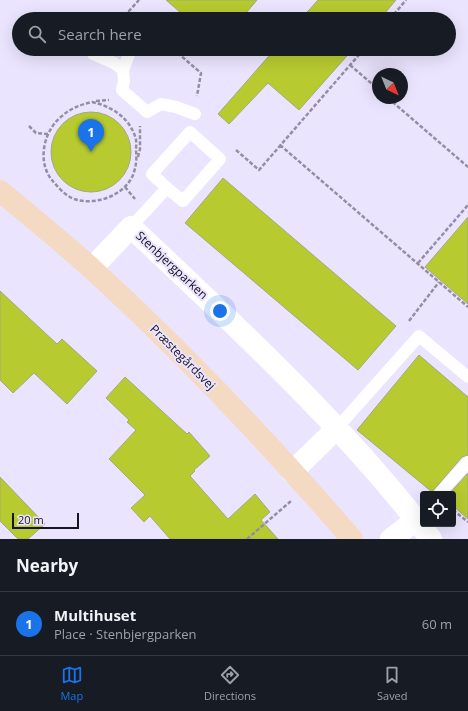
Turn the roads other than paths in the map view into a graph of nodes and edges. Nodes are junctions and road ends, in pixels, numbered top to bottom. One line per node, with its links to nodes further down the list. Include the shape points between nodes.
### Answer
1 (98, 56): 3 (lane)
2 (128, 56): 3 (lane)
3 (123, 70): 4 (lane, via 122,90 147,112 161,104 176,106)
4 (195, 114)
5 (167, 188): 5 (lane, via 152,174 190,132 220,159 182,201); 7 (lane)
6 (0, 191): 8 (street, Præstegårdsvej)
7 (131, 228): 8 (street, Stenbjergparken); 10 (street, Stenbjergparken, via 256,344)
8 (92, 268): 12 (street, Præstegårdsvej, via 202,374)
9 (468, 377): 10 (lane, via 418,336)
10 (337, 428): 12 (street); 14 (street, Stenbjergparken)
11 (468, 462): 13 (lane)
12 (292, 472): 16 (street, Præstegårdsvej)
13 (442, 491)
14 (420, 516): 17 (street)
15 (425, 527): 18 (street, Stenbjergparken)
16 (352, 539)
17 (391, 539)
18 (431, 539)

